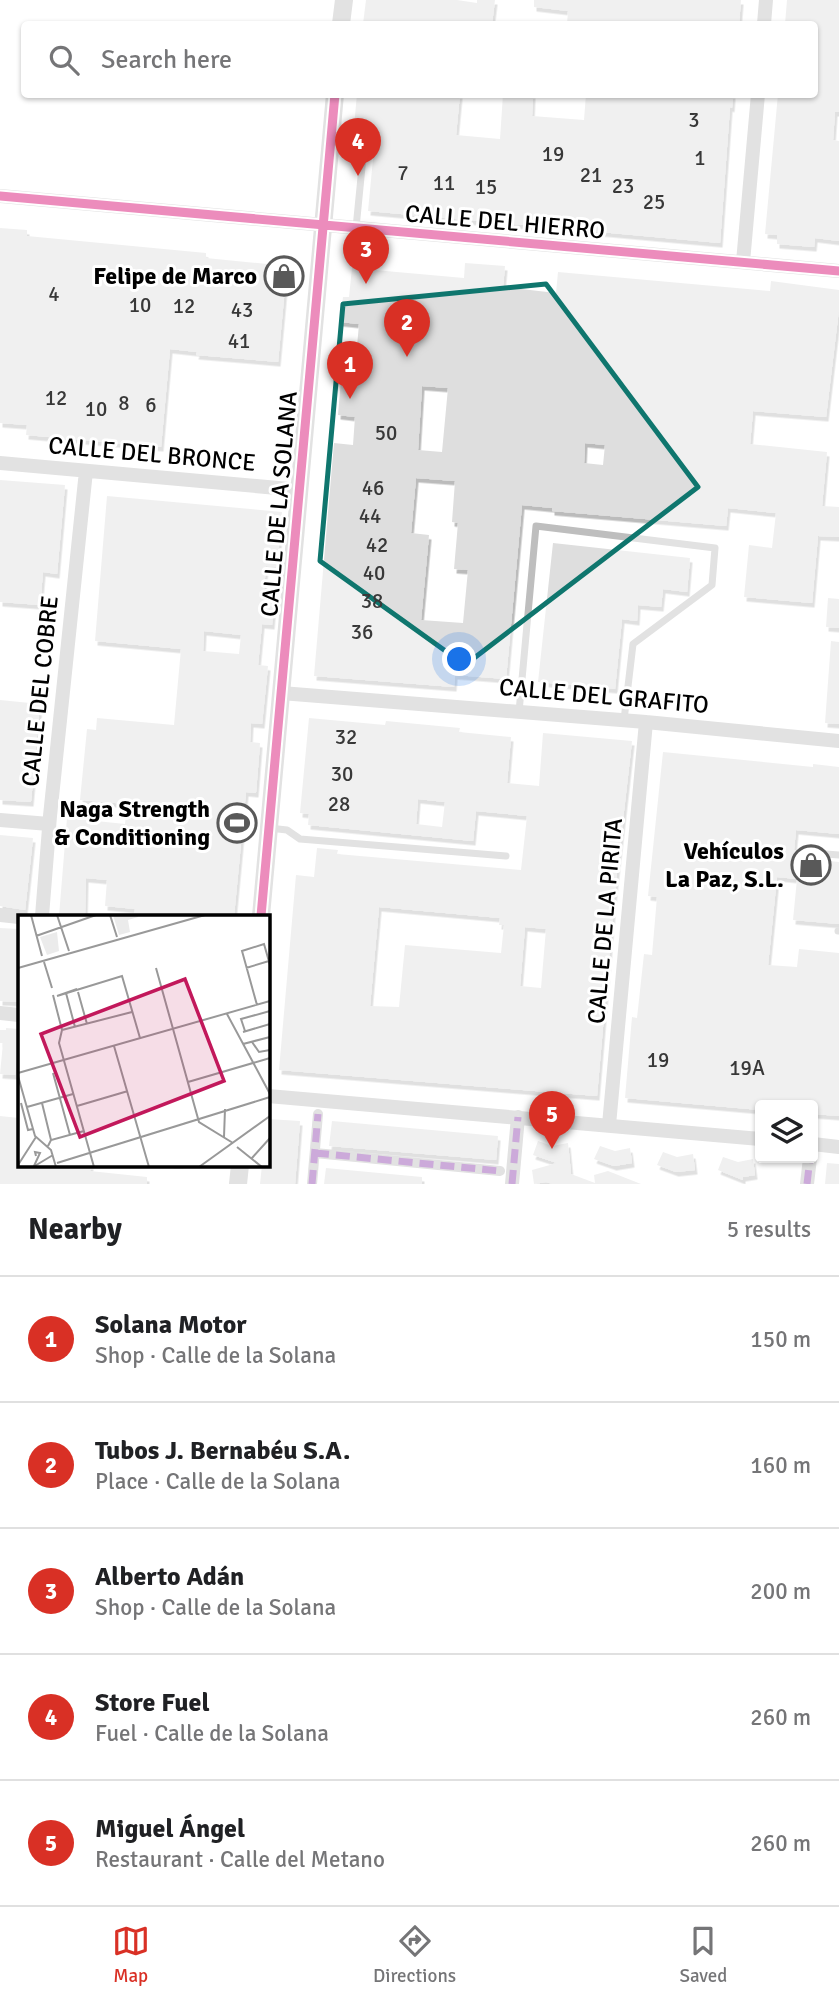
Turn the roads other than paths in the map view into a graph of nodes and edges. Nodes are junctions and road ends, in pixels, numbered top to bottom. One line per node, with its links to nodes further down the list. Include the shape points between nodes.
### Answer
1 (344, 0): 3 (street)
2 (766, 0): 4 (street)
3 (341, 21)
4 (764, 21)
5 (335, 98): 7 (street, CALLE DE LA SOLANA)
6 (758, 98): 11 (street)
7 (331, 141): 9 (street, CALLE DE LA SOLANA); 10 (lane, via 359,148 363,158)
8 (0, 197): 9 (street, CALLE DEL HIERRO)
9 (323, 225): 10 (street, CALLE DEL HIERRO); 15 (street, CALLE DE LA SOLANA)
10 (356, 228): 11 (street, CALLE DEL HIERRO)
11 (743, 262): 12 (street, CALLE DEL HIERRO)
12 (839, 271)
13 (0, 463): 14 (street, CALLE DEL BRONCE)
14 (86, 471): 15 (street, CALLE DEL BRONCE); 22 (street, CALLE DEL COBRE)
15 (300, 490): 16 (street, CALLE DE LA SOLANA)
16 (281, 693): 17 (street, CALLE DEL GRAFITO); 23 (street, CALLE DE LA SOLANA)
17 (519, 712): 18 (street, CALLE DEL GRAFITO); 18 (lane, via 536,526 715,548 712,585 633,644)
18 (624, 720): 19 (street, CALLE DEL GRAFITO)
19 (646, 722): 20 (street, CALLE DEL GRAFITO); 36 (street, CALLE DE LA PIRITA)
20 (839, 741)
21 (0, 820): 22 (street)
22 (49, 824): 28 (street, CALLE DEL COBRE)
23 (269, 828): 26 (lane, via 287,830 300,839); 29 (street, CALLE DE LA SOLANA)
24 (814, 853): 25 (lane)
25 (839, 855)
26 (506, 856)
27 (0, 915): 30 (street)
28 (41, 915)
29 (261, 915)
30 (18, 916)
31 (0, 1013): 32 (street)
32 (18, 1015)
33 (270, 1096): 35 (street)
34 (318, 1115): 40 (street)
35 (519, 1117): 36 (street); 44 (street)
36 (609, 1125): 37 (street)
37 (755, 1139)
38 (818, 1145): 39 (street)
39 (839, 1147)
40 (315, 1153): 42 (street); 43 (street)
41 (809, 1163): 45 (street)
42 (500, 1171)
43 (312, 1184)
44 (512, 1184)
45 (807, 1184)

